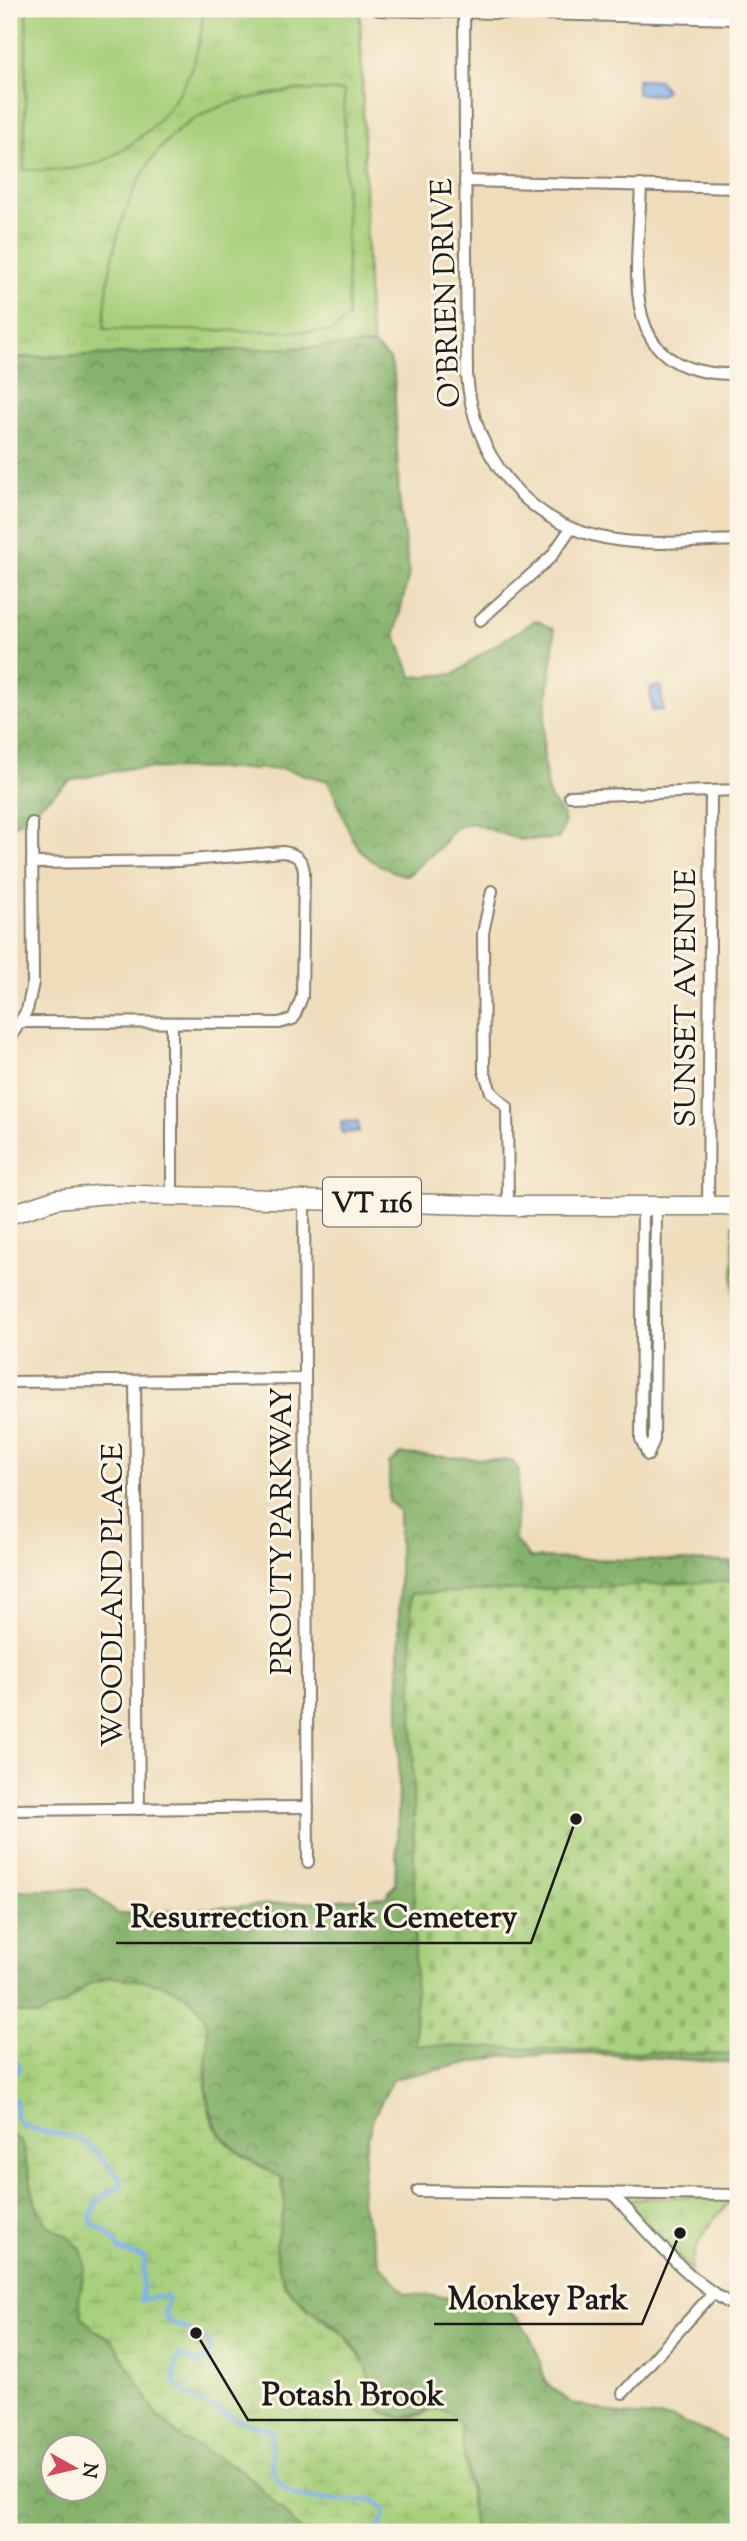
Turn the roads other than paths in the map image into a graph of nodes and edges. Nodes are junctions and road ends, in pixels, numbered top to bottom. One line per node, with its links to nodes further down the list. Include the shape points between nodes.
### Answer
1 (377, 10): 2 (street)
2 (464, 13): 3 (street); 4 (street, O'BRIEN DRIVE)
3 (738, 19)
4 (465, 181): 5 (street); 8 (street, O'BRIEN DRIVE, via 467,375 474,421 508,482 533,506)
5 (641, 185): 6 (street); 7 (street, via 638,279 647,332 654,346 675,365 702,374)
6 (738, 188)
7 (738, 374)
8 (571, 528): 9 (street, O'BRIEN DRIVE, via 625,541); 10 (street, via 551,558)
9 (738, 540)
10 (480, 620)
11 (738, 790): 12 (street)
12 (710, 792): 13 (street); 24 (street, SUNSET AVENUE)
13 (570, 796)
14 (32, 823): 15 (street)
15 (32, 863): 17 (street, via 33,983); 18 (street, via 179,861 283,852 302,860 302,997 298,1013 279,1023)
16 (492, 891): 22 (street, via 484,933 484,1071 491,1092 507,1108)
17 (21, 1022): 18 (street); 19 (street)
18 (172, 1023): 20 (street)
19 (9, 1040)
20 (172, 1194): 21 (main road, VT 116); 26 (main road, VT 116, via 81,1196)
21 (304, 1200): 22 (main road, VT 116); 27 (street, PROUTY PARKWAY)
22 (508, 1206): 23 (main road, VT 116)
23 (649, 1206): 23 (street, via 641,1439 648,1455 654,1440); 24 (main road, VT 116)
24 (708, 1206): 25 (main road, VT 116)
25 (738, 1206)
26 (9, 1213)
27 (305, 1379): 28 (street); 30 (street, PROUTY PARKWAY)
28 (135, 1381): 29 (street); 31 (street, WOODLAND PLACE)
29 (9, 1382)
30 (308, 1807): 31 (street); 33 (street, PROUTY PARKWAY)
31 (139, 1809): 32 (street)
32 (9, 1810)
33 (308, 1861)
34 (418, 2191): 35 (street)
35 (612, 2193): 36 (street); 37 (street, via 665,2251)
36 (738, 2195)
37 (713, 2293): 38 (street); 39 (street)
38 (738, 2308)
39 (623, 2393)

